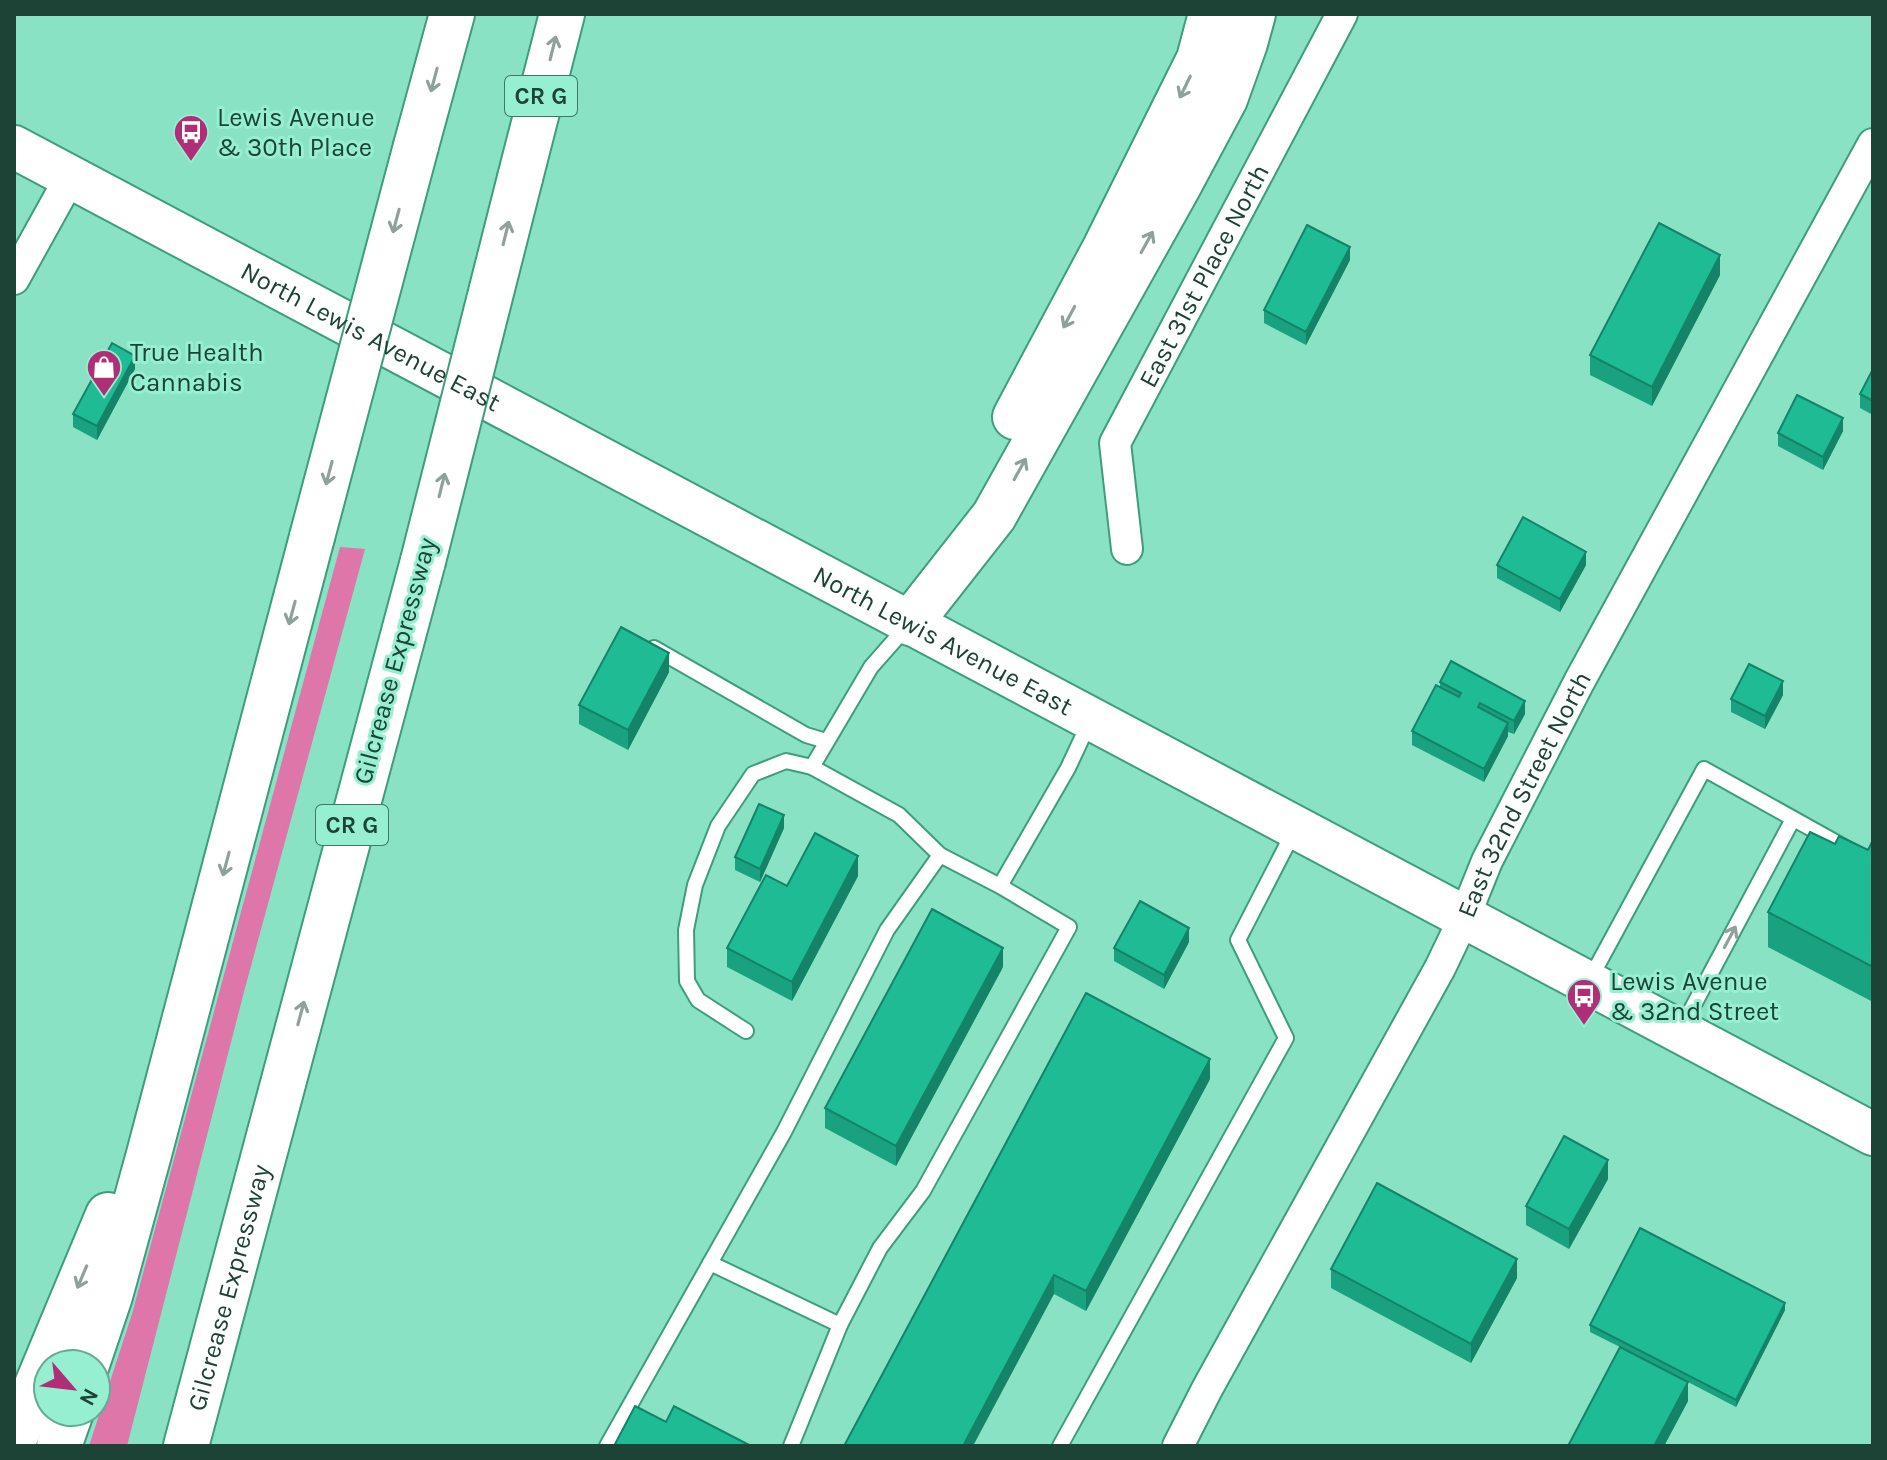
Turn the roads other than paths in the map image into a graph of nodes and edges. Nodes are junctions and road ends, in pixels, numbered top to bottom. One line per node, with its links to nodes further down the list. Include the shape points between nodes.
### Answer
1 (452, 14): 25 (highway, one-way to 25, bridge)
2 (562, 14): 31 (highway, Gilcrease Expressway / CR G, one-way to 2, bridge, via 423,561)
3 (1211, 14): 11 (highway, one-way to 11, via 1193,73)
4 (1253, 14): 11 (highway, one-way to 4, via 994,516 1225,99)
5 (1342, 14): 10 (street, East 31st Place North, via 1115,443)
6 (1873, 144): 21 (street, East 32nd Street North, via 1579,682 1487,861)
7 (14, 147): 8 (main road, North Lewis Avenue East)
8 (71, 176): 9 (street); 11 (main road, North Lewis Avenue East)
9 (14, 279)
10 (1127, 549)
11 (910, 623): 13 (main road, North Lewis Avenue East); 14 (lane, via 871,667)
12 (643, 641): 14 (lane, via 806,735)
13 (1091, 720): 17 (main road, North Lewis Avenue East); 20 (lane)
14 (826, 741): 15 (lane)
15 (812, 767): 18 (lane, via 899,815); 23 (lane, via 786,761 753,774 718,826 695,885 686,930 687,981 698,1000)
16 (1793, 819): 19 (lane); 22 (lane, via 1704,769); 24 (lane, one-way to 16)
17 (1296, 827): 21 (main road, North Lewis Avenue East); 34 (lane, via 1238,940 1286,1038)
18 (940, 855): 20 (lane); 27 (lane, via 887,930)
19 (1873, 863)
20 (1000, 886): 28 (lane, via 1069,927 923,1191 880,1248)
21 (1464, 918): 22 (main road, North Lewis Avenue East); 35 (street, East 32nd Street North)
22 (1588, 982): 24 (main road, North Lewis Avenue East)
23 (746, 1031)
24 (1680, 1031): 26 (main road, North Lewis Avenue East)
25 (177, 1050): 29 (highway); 30 (highway, one-way to 30)
26 (1873, 1134)
27 (710, 1263): 28 (lane); 32 (lane)
28 (840, 1325): 33 (lane)
29 (92, 1348)
30 (14, 1440)
31 (186, 1446)
32 (607, 1446)
33 (791, 1446)
34 (1060, 1446)
35 (1178, 1446)

